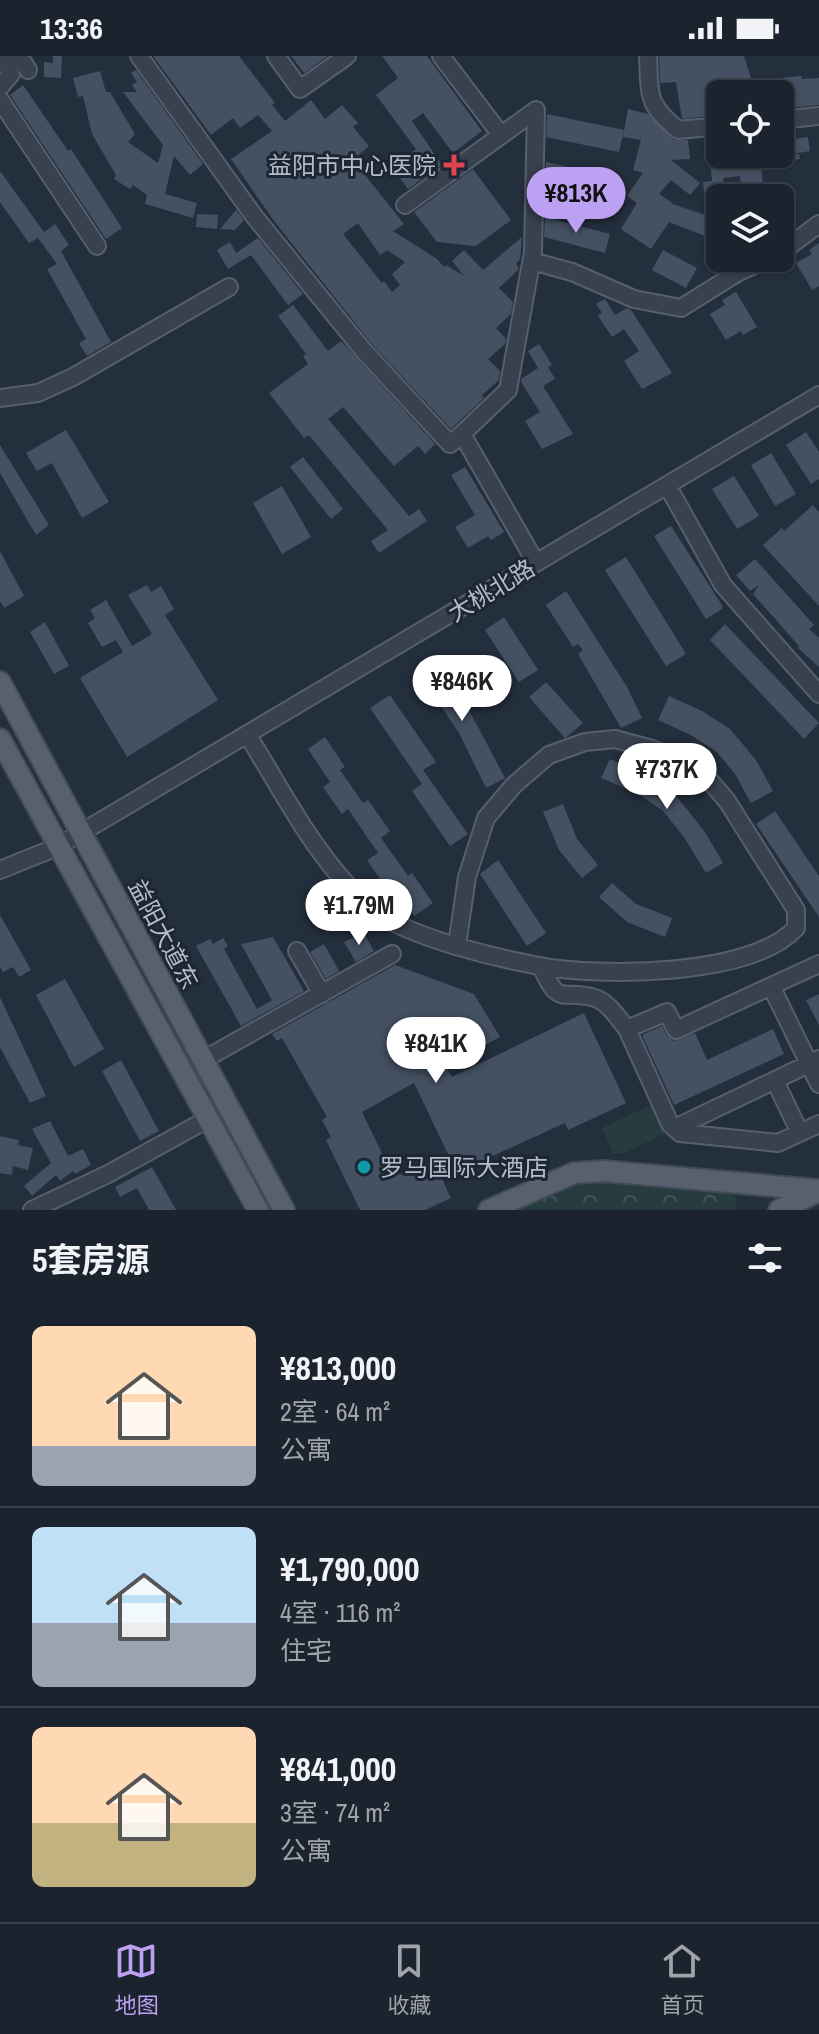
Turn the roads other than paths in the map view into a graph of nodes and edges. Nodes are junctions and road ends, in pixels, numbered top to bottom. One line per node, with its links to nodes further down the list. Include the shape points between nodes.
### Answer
1 (2, 56): 7 (street, via 11,74)
2 (139, 56): 22 (street, via 254,216 363,350 450,444)
3 (276, 56): 4 (street, via 300,89)
4 (347, 56)
5 (441, 56): 12 (street)
6 (648, 56): 11 (street, via 650,97 657,112 678,130)
7 (0, 87)
8 (0, 100): 16 (street)
9 (819, 116): 10 (street)
10 (794, 119)
11 (706, 127)
12 (501, 135): 13 (street); 17 (street, via 536,110)
13 (405, 205)
14 (819, 224): 15 (street)
15 (794, 243)
16 (97, 246)
17 (532, 261): 18 (street, via 634,299 681,308); 22 (street, via 508,390)
18 (739, 272)
19 (229, 287): 21 (street, via 73,377 38,393)
20 (819, 395): 23 (street, 大桃北路)
21 (0, 398)
22 (462, 434): 24 (street)
23 (667, 485): 24 (street, 大桃北路); 26 (street, via 723,585)
24 (536, 563): 27 (street, 大桃北路)
25 (0, 682): 29 (main road, 益阳大道东)
26 (819, 694)
27 (247, 734): 29 (street, 大桃北路); 32 (street, via 327,864 371,910 421,936)
28 (0, 739): 30 (main road)
29 (81, 833): 30 (street, 大桃北路); 40 (main road, 益阳大道东)
30 (57, 847): 31 (street, 大桃北路); 44 (main road)
31 (0, 870)
32 (457, 945): 36 (street); 36 (street, via 467,877 486,818 549,755 585,742 615,739 688,763 727,801 796,910 796,928 785,939 713,964 642,972)
33 (297, 951): 38 (street)
34 (392, 954): 38 (street)
35 (819, 964): 37 (street)
36 (541, 966): 39 (street, via 551,989 596,998)
37 (771, 986): 39 (street, via 676,1030 667,1012); 41 (street)
38 (322, 994): 40 (street)
39 (627, 1029): 46 (street)
40 (203, 1060): 51 (main road, 益阳大道东)
41 (814, 1062): 42 (street); 43 (street)
42 (775, 1081): 46 (street); 47 (street)
43 (819, 1084)
44 (208, 1119): 49 (street); 50 (main road)
45 (819, 1124): 47 (street)
46 (675, 1128): 47 (street, via 693,1136 778,1143)
47 (800, 1133)
48 (819, 1191): 52 (main road, via 603,1171 574,1173); 53 (main road)
49 (32, 1210)
50 (258, 1210)
51 (284, 1210)
52 (489, 1210)
53 (779, 1210)

